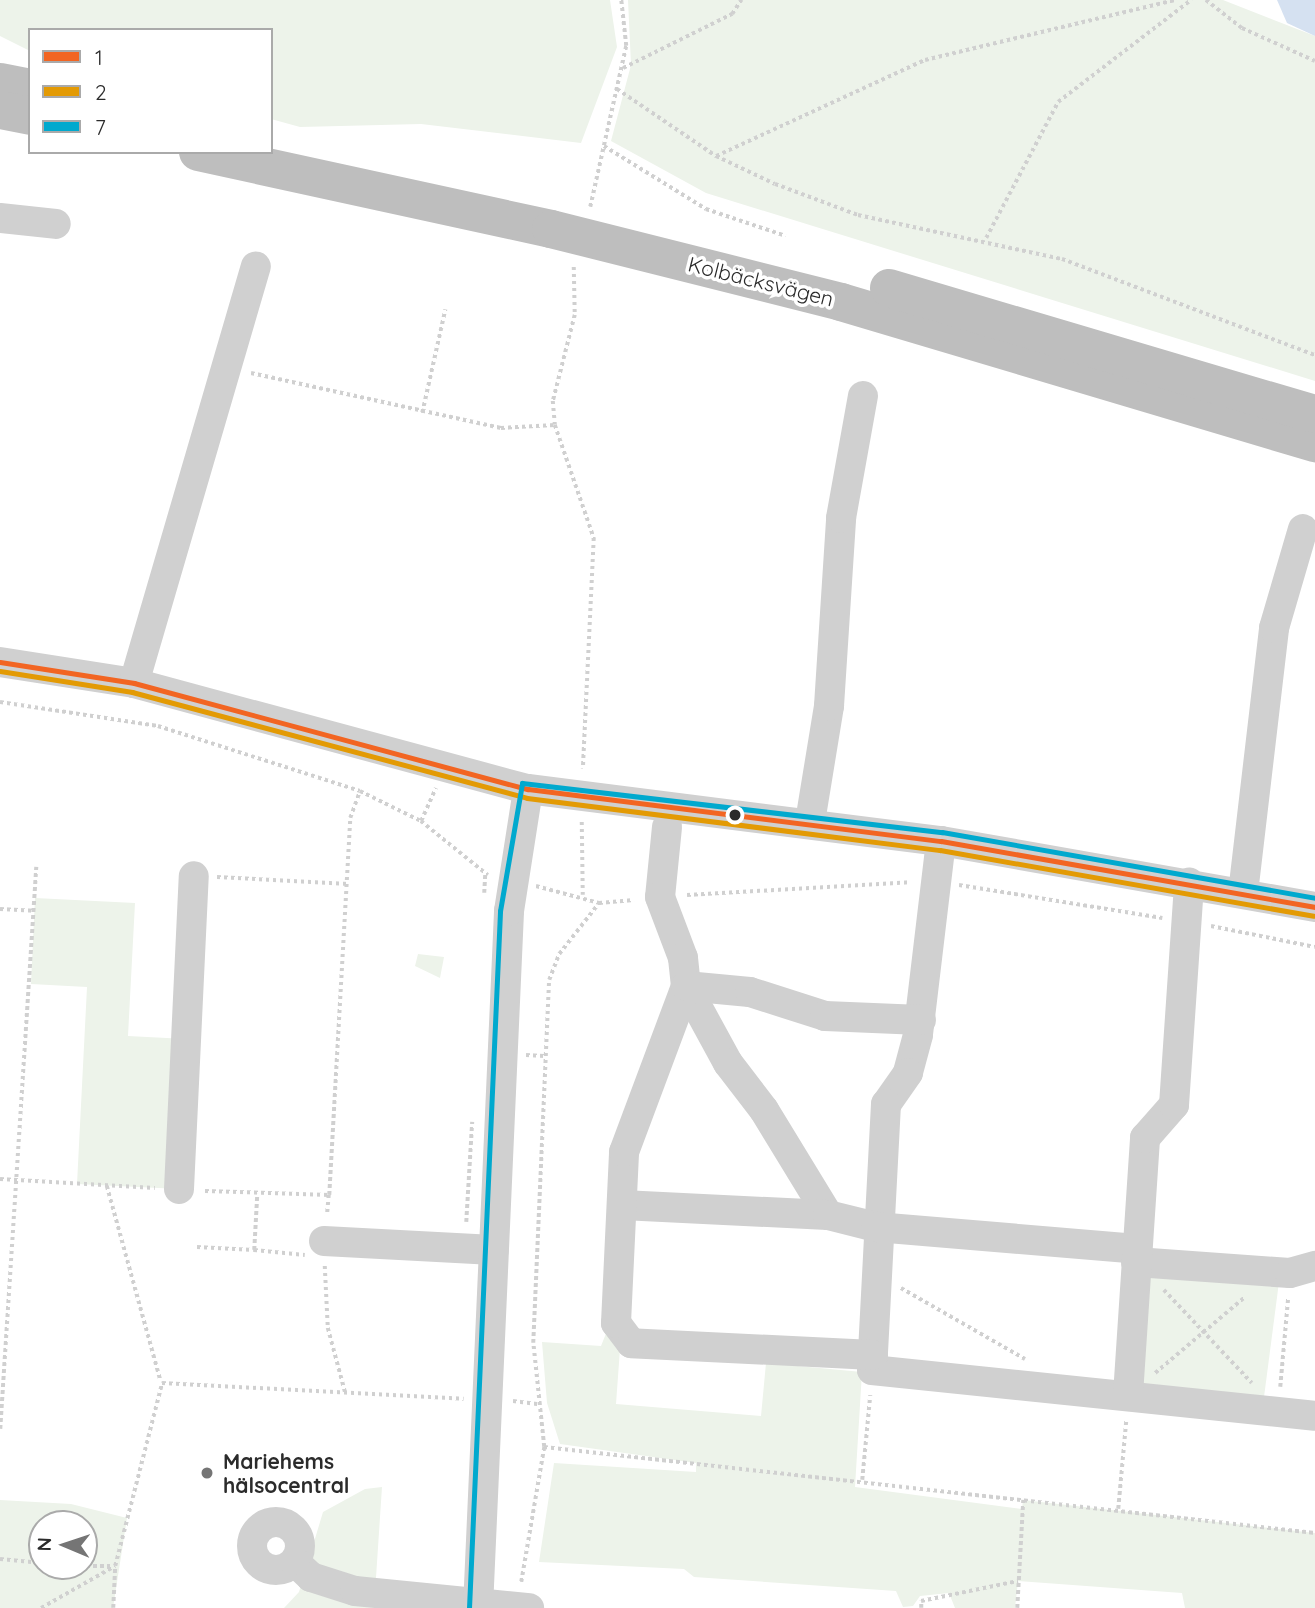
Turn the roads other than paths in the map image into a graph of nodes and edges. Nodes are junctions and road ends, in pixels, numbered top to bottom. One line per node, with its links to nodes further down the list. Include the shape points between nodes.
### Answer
1 (0, 82): 2 (highway)
2 (28, 88)
3 (0, 110): 4 (highway)
4 (28, 116)
5 (273, 141): 11 (highway, Kolbäcksvägen, via 845,276)
6 (207, 154): 12 (highway, Kolbäcksvägen, via 551,229 841,302)
7 (0, 218): 8 (street)
8 (56, 224)
9 (256, 265): 15 (street)
10 (863, 397): 17 (street, via 841,518 829,706)
11 (1315, 414)
12 (1315, 443)
13 (1303, 529): 22 (street, via 1274,628)
14 (0, 662): 15 (street)
15 (134, 682): 16 (street)
16 (528, 789): 17 (street); 31 (street, via 512,881)
17 (810, 822): 19 (street)
18 (667, 827): 24 (street, via 660,897 683,958)
19 (941, 841): 21 (street); 25 (street)
20 (194, 876): 26 (street)
21 (1189, 883): 22 (street); 32 (street, via 1174,1105 1145,1138)
22 (1243, 893): 23 (street)
23 (1315, 907)
24 (686, 986): 25 (street, via 750,992 825,1016); 27 (street, via 624,1152); 28 (street, via 727,1063 764,1110)
25 (921, 1020): 29 (street, via 908,1073 886,1104)
26 (179, 1189)
27 (622, 1205): 28 (street); 34 (street, via 616,1323 631,1343)
28 (828, 1215): 29 (street)
29 (876, 1227): 32 (street); 34 (street)
30 (324, 1249): 31 (street)
31 (494, 1250): 38 (street)
32 (1137, 1255): 33 (street); 35 (street)
33 (1293, 1271)
34 (872, 1362): 35 (street)
35 (1128, 1395): 36 (street)
36 (1315, 1416)
37 (295, 1562): 38 (street, via 311,1577 355,1591)
38 (479, 1605): 39 (street)
39 (523, 1607)

